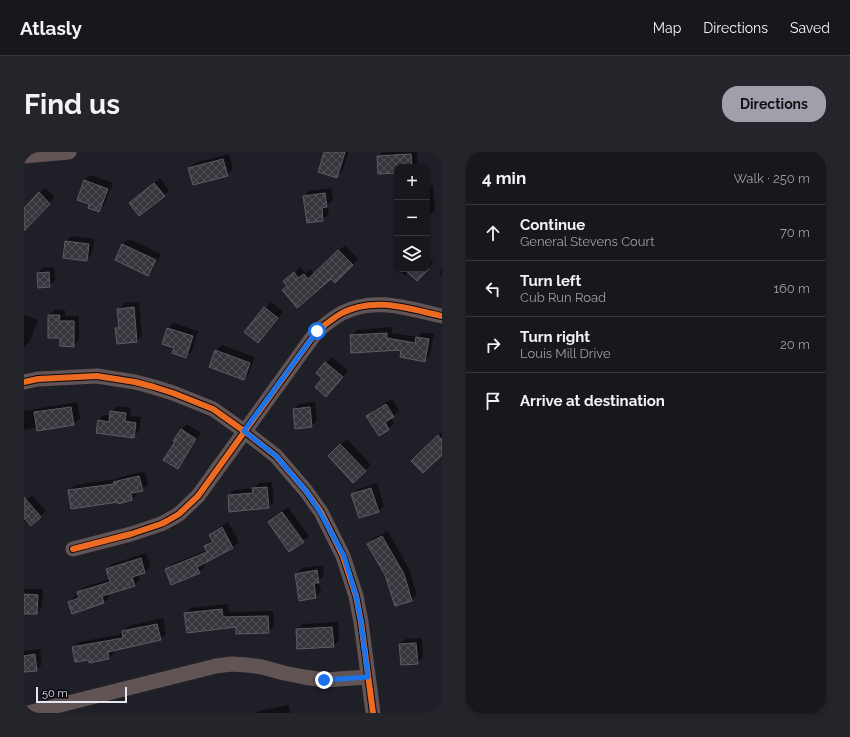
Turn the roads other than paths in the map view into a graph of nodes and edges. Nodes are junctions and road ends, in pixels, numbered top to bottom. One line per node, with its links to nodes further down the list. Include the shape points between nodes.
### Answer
1 (69, 152): 2 (street)
2 (24, 156)
3 (442, 316): 5 (street, via 391,305 370,304 330,320 317,331)
4 (24, 382): 5 (street, via 97,376 134,382 173,393 213,409)
5 (244, 431): 6 (street, via 198,496 179,514 161,524 131,534); 7 (street, via 276,456 306,491 344,556 356,596)
6 (73, 549)
7 (368, 677): 8 (street, via 324,680 262,666 231,664); 9 (street)
8 (28, 713)
9 (373, 713)

